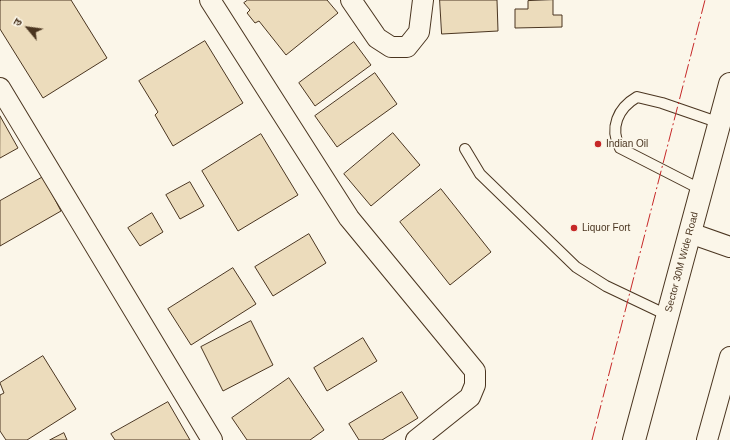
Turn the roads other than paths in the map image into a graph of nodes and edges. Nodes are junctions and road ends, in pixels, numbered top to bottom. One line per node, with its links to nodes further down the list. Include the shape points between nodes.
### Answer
1 (210, 0): 14 (street, via 349,218 475,371 475,385 470,397)
2 (351, 0): 3 (street, via 377,38 391,47 407,47 419,32)
3 (423, 0)
4 (730, 84): 6 (main road, Sector 30M Wide Road)
5 (0, 88): 13 (street)
6 (720, 123): 8 (main road, Sector 30M Wide Road); 8 (lane, via 637,97 630,101 620,114 615,126 615,138 620,148)
7 (465, 149): 11 (lane, via 480,174 576,267 606,286)
8 (702, 190): 9 (main road, Sector 30M Wide Road)
9 (690, 233): 10 (street); 11 (main road, Sector 30M Wide Road)
10 (730, 247)
11 (668, 315): 15 (main road, Sector 30M Wide Road)
12 (730, 357): 16 (street)
13 (212, 440)
14 (416, 440)
15 (634, 440)
16 (707, 440)

